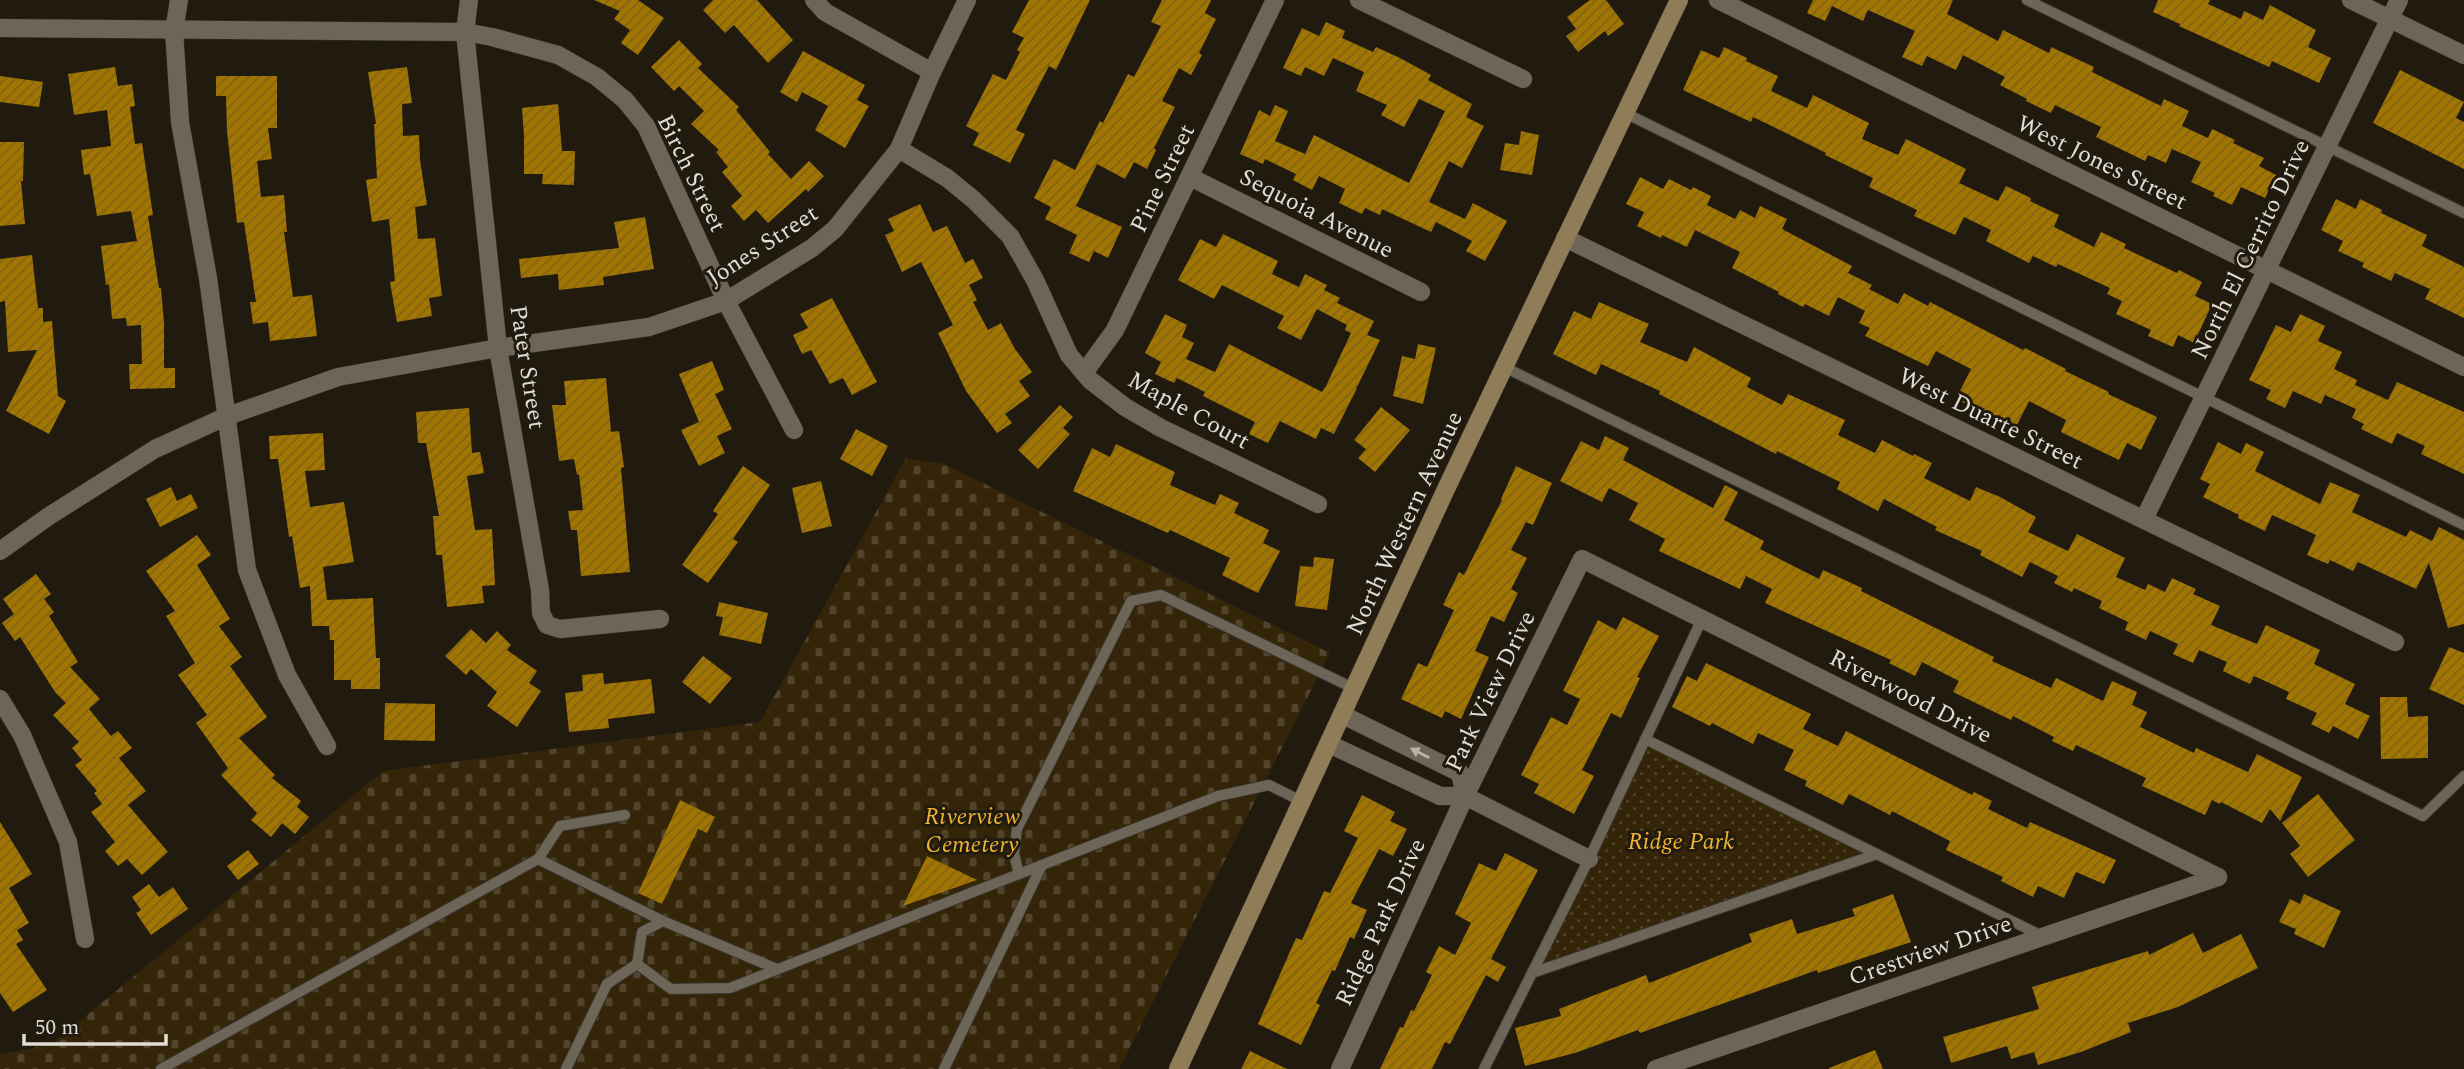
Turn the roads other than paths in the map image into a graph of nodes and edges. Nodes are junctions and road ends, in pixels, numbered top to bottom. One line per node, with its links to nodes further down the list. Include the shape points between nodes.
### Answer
1 (179, 0): 14 (street)
2 (469, 0): 15 (street, Pater Street)
3 (814, 0): 17 (street, via 825,12)
4 (967, 0): 17 (street, Jones Street)
5 (1275, 0): 22 (street, Pine Street)
6 (1359, 0): 18 (street)
7 (1679, 0): 19 (main road, North Western Avenue)
8 (1718, 0): 25 (street, West Jones Street)
9 (2027, 0): 20 (lane)
10 (2351, 0): 12 (street)
11 (2399, 0): 12 (street, North El Cerrito Drive)
12 (2389, 19): 16 (street); 20 (street, North El Cerrito Drive)
13 (0, 27): 14 (street, Birch Street)
14 (174, 31): 15 (street, Birch Street); 33 (street, via 180,122 208,278)
15 (465, 32): 27 (street, Birch Street, via 558,55 625,100 646,126); 28 (street, Pater Street)
16 (2464, 55)
17 (932, 72): 21 (street, Jones Street)
18 (1522, 79)
19 (1625, 113): 24 (main road, North Western Avenue); 32 (lane)
20 (2327, 146): 23 (lane); 25 (street, North El Cerrito Drive)
21 (899, 149): 27 (street, Jones Street, via 835,229); 31 (street, Maple Court, via 947,178 1010,236 1069,355)
22 (1190, 177): 26 (street, Sequoia Avenue); 31 (street, Pine Street, via 1115,330)
23 (2464, 213)
24 (1565, 238): 29 (main road, North Western Avenue); 36 (street, West Duarte Street)
25 (2267, 270): 30 (street, West Jones Street); 32 (street, North El Cerrito Drive)
26 (1421, 292)
27 (726, 301): 28 (street, Jones Street, via 649,327); 34 (street, Birch Street)
28 (498, 348): 33 (street, Jones Street, via 338,377); 40 (street, Pater Street, via 541,614 547,625 560,629)
29 (1504, 367): 43 (main road, North Western Avenue); 49 (lane, via 2423,816)
30 (2464, 368)
31 (1084, 373): 35 (street, Maple Court, via 1125,407 1161,428)
32 (2205, 396): 36 (street, North El Cerrito Drive); 37 (lane)
33 (225, 417): 38 (street, Jones Street, via 155,449); 48 (street, via 247,570 287,675)
34 (794, 430)
35 (1318, 504)
36 (2144, 519): 42 (street, West Duarte Street)
37 (2464, 525)
38 (0, 551)
39 (1582, 559): 41 (street, Riverwood Drive); 50 (street, Park View Drive)
40 (660, 619)
41 (1702, 619): 46 (lane); 58 (street, Riverwood Drive)
42 (2395, 642)
43 (1355, 689): 45 (main road, North Western Avenue); 57 (lane, via 1161,594 1131,601 1017,829 1014,854)
44 (0, 699): 61 (street, via 22,735 68,842)
45 (1343, 715): 47 (main road, North Western Avenue); 50 (street, one-way to 45, via 1460,773)
46 (1645, 739): 53 (lane); 55 (lane)
47 (1329, 744): 50 (street, via 1440,796); 51 (main road, North Western Avenue)
48 (327, 746)
49 (2464, 776)
50 (1465, 796): 55 (street, Park View Drive); 69 (street, Ridge Park Drive)
51 (1303, 802): 56 (lane, via 1269,785 1218,796); 68 (main road, North Western Avenue)
52 (625, 815): 54 (lane, via 561,826)
53 (1877, 854): 60 (lane); 64 (lane)
54 (538, 859): 59 (lane); 65 (lane)
55 (1589, 859): 64 (lane)
56 (1042, 865): 57 (lane); 67 (lane)
57 (1019, 874): 63 (lane)
58 (2218, 877): 60 (street, Crestview Drive)
59 (663, 921): 62 (lane, via 642,933); 63 (lane)
60 (2044, 937): 71 (street, Crestview Drive)
61 (85, 939)
62 (637, 964): 63 (lane, via 671,989 730,988); 66 (lane, via 607,984)
63 (777, 969)
64 (1532, 973): 70 (lane)
65 (162, 1069)
66 (566, 1069)
67 (944, 1069)
68 (1178, 1069)
69 (1339, 1069)
70 (1483, 1069)
71 (1656, 1069)

